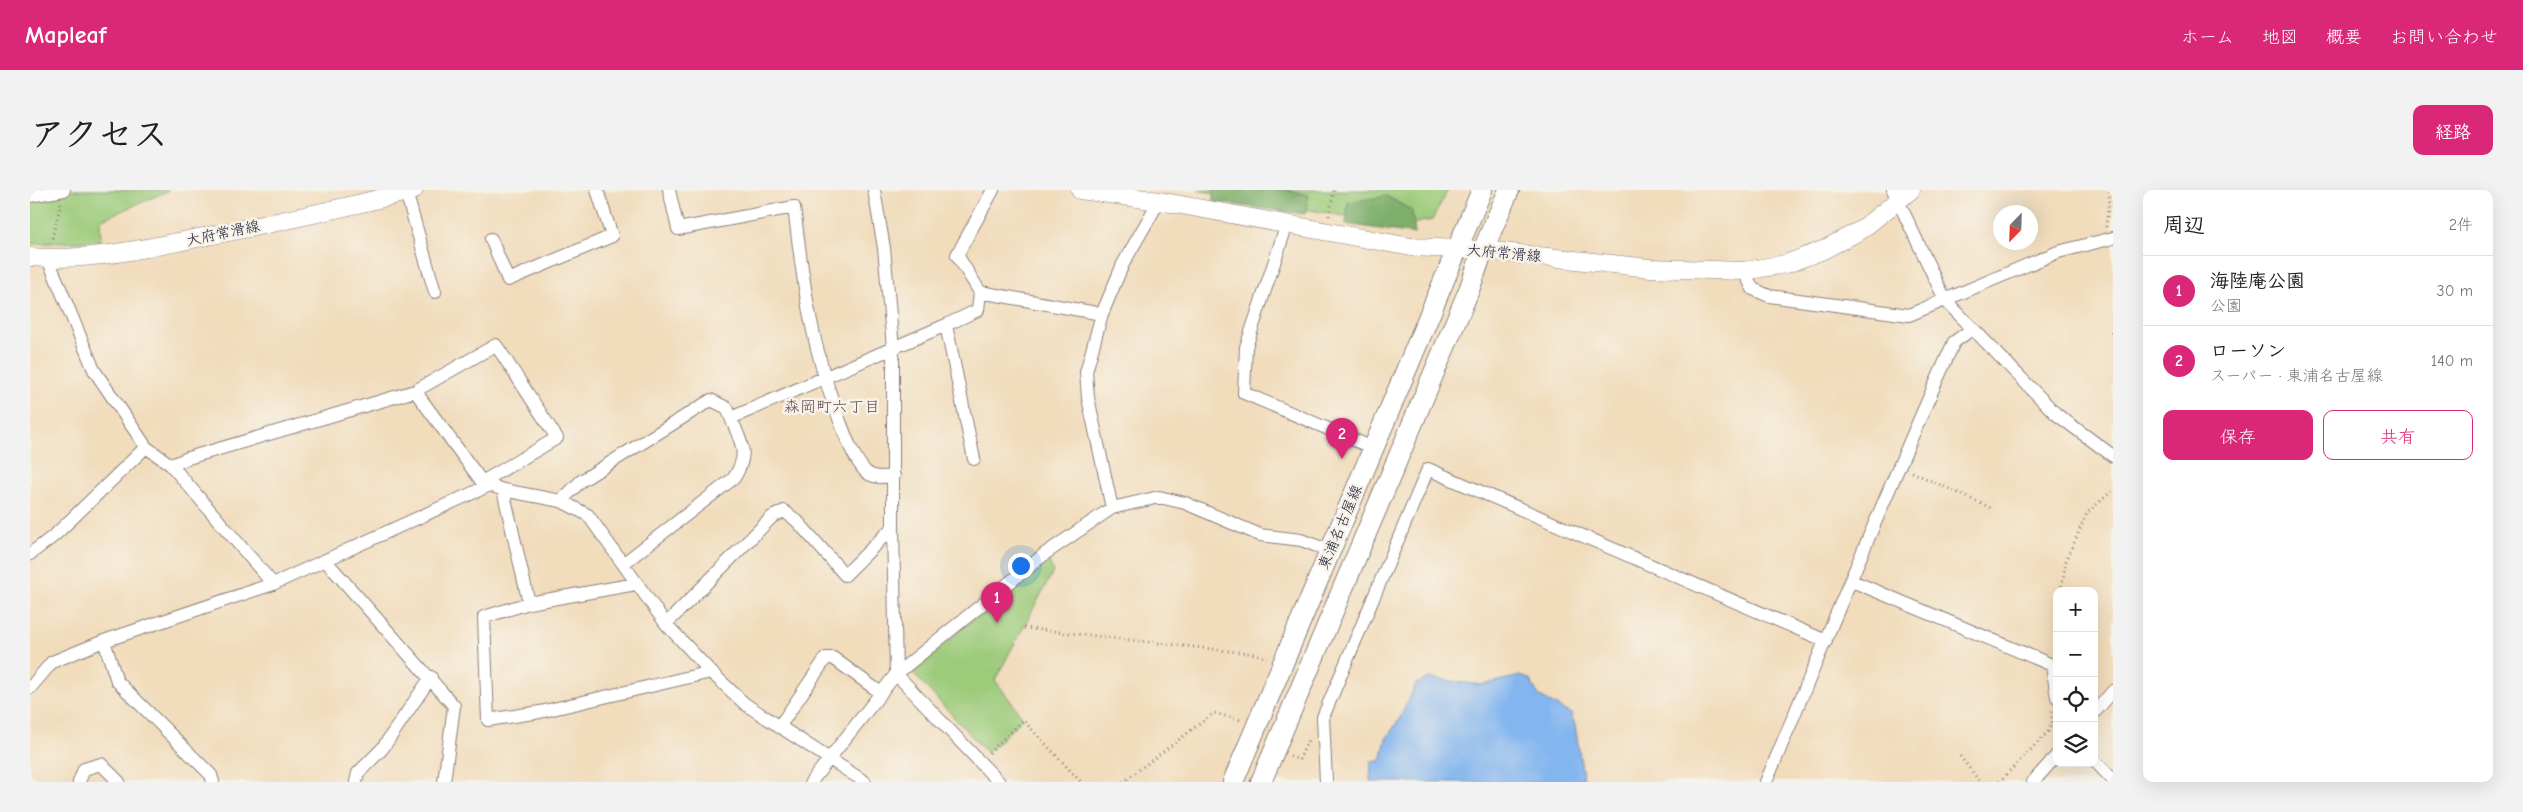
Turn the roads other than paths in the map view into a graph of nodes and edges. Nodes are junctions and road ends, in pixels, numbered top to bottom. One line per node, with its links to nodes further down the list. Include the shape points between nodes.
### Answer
1 (64, 190): 11 (street)
2 (597, 190): 15 (street, via 612,236 508,280)
3 (669, 190): 28 (street, via 678,229 794,207 805,298)
4 (874, 190): 27 (street, via 884,248)
5 (994, 190): 22 (street, via 956,254)
6 (1080, 190): 12 (main road, 大府常滑線)
7 (1482, 190): 16 (main road, 東浦名古屋線)
8 (1509, 190): 17 (main road, 東浦名古屋線)
9 (410, 191): 19 (main road, 大府常滑線, via 134,251); 21 (street)
10 (1900, 194): 20 (main road, 大府常滑線, via 1861,230 1823,250 1786,264); 23 (street)
11 (30, 196)
12 (1158, 201): 13 (main road, 大府常滑線); 24 (street, via 1123,264)
13 (1287, 224): 16 (main road, 大府常滑線, via 1411,246); 32 (street, via 1246,347 1244,393)
14 (2110, 238): 23 (street, via 2058,252)
15 (491, 239)
16 (1457, 249): 17 (main road, 大府常滑線); 32 (main road, 東浦名古屋線)
17 (1483, 250): 20 (main road, 大府常滑線, via 1648,268); 75 (main road, 東浦名古屋線)
18 (30, 257): 19 (main road, 大府常滑線)
19 (48, 258): 31 (street, via 94,370)
20 (1744, 271): 23 (street, via 1754,289 1768,296 1909,315)
21 (435, 292)
22 (980, 292): 24 (street); 25 (street, via 978,310)
23 (1945, 300): 26 (street)
24 (1102, 314): 40 (street, via 1086,372 1088,398)
25 (946, 325): 27 (street); 34 (street)
26 (1972, 329): 33 (street, via 2056,414); 46 (street, via 1954,342 1897,466)
27 (893, 348): 28 (street); 36 (street)
28 (824, 378): 30 (street); 36 (street, via 848,442 866,471 876,477)
29 (415, 391): 35 (street); 37 (street); 37 (street, via 496,345 557,438)
30 (731, 418): 39 (street, via 727,408 711,400 581,481); 45 (street, via 744,452 734,478)
31 (146, 447): 35 (street); 43 (street)
32 (1373, 448): 42 (main road, 東浦名古屋線)
33 (2113, 456)
34 (974, 459)
35 (171, 465): 47 (street)
36 (894, 476): 41 (street)
37 (484, 484): 38 (street); 44 (street)
38 (502, 490): 39 (street); 49 (street)
39 (561, 501): 45 (street, via 588,515)
40 (1112, 508): 42 (street, via 1159,496 1185,503 1260,534 1301,540); 54 (street, via 1046,553)
41 (892, 527): 50 (street, via 846,575 797,520 784,511 772,517); 54 (street)
42 (1330, 551): 74 (main road, 東浦名古屋線)
43 (30, 554)
44 (325, 560): 47 (street); 55 (street)
45 (624, 563): 48 (street)
46 (1852, 581): 52 (street); 56 (street, via 2052,665)
47 (273, 584): 51 (street)
48 (636, 584): 49 (street); 50 (street)
49 (529, 604): 53 (street, via 484,617 488,720 540,712)
50 (666, 624): 53 (street)
51 (104, 641): 57 (street, via 52,662); 68 (street, via 117,681 211,775)
52 (1826, 641): 76 (street, via 1428,469 1323,717); 77 (street)
53 (711, 672): 61 (street, via 745,704)
54 (896, 674): 59 (street); 73 (street)
55 (431, 677): 69 (street, via 382,749 358,773); 70 (street, via 454,706)
56 (2054, 677)
57 (30, 688)
58 (2113, 691): 60 (street)
59 (881, 692): 61 (street, via 833,658 826,658); 62 (street)
60 (2098, 708)
61 (779, 727): 62 (street)
62 (828, 759): 71 (street); 72 (street)
63 (2053, 760): 78 (street)
64 (2098, 764): 65 (street)
65 (2113, 780)
66 (79, 782): 67 (street, via 84,769 101,764)
67 (119, 782)
68 (213, 782)
69 (356, 782)
70 (444, 782)
71 (811, 782)
72 (866, 782)
73 (999, 782)
74 (1233, 782)
75 (1261, 782)
76 (1326, 782)
77 (1766, 782)
78 (2033, 782)

